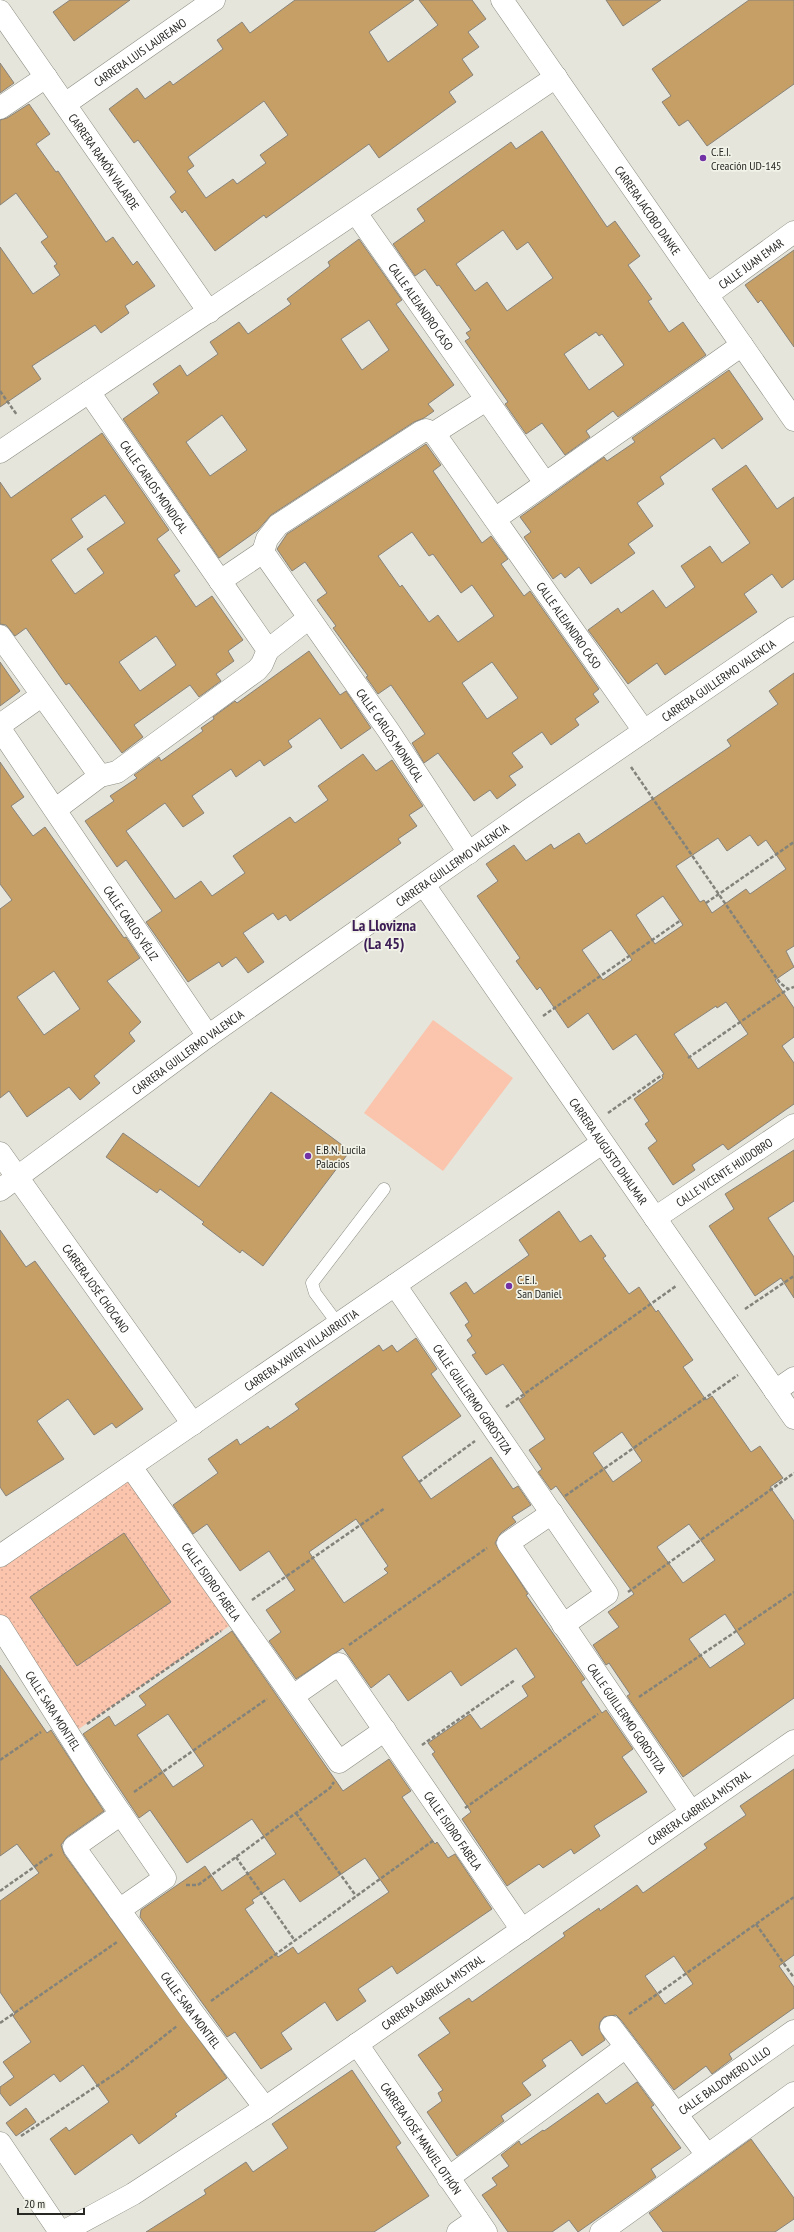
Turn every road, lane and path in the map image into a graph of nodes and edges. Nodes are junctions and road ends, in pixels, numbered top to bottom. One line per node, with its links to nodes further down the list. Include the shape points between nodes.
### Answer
1 (214, 0): 6 (street, CARRERA LUIS LAUREANO)
2 (502, 0): 5 (street, CARRERA JACOBO DANKE)
3 (0, 11): 4 (street, CARRERA RAMÓN VALARDE)
4 (46, 78): 6 (street, CARRERA RAMÓN VALARDE); 7 (street)
5 (556, 78): 8 (street); 10 (street, CARRERA JACOBO DANKE)
6 (65, 104): 11 (street, CARRERA RAMÓN VALARDE)
7 (0, 108)
8 (356, 213): 11 (street); 15 (street, CALLE ALEJANDRO CASO)
9 (794, 232): 10 (street, CALLE JUAN EMAR)
10 (707, 295): 12 (street, CARRERA JACOBO DANKE)
11 (208, 312): 14 (street)
12 (742, 345): 16 (street, CARRERA JACOBO DANKE); 20 (street)
13 (0, 391): 17 (path)
14 (89, 392): 17 (street); 23 (street, CALLE CARLOS MONDICAL)
15 (486, 400): 18 (street); 20 (street, CALLE ALEJANDRO CASO)
16 (794, 420)
17 (29, 433): 19 (street)
18 (434, 433): 21 (street, CALLE ALEJANDRO CASO); 22 (street, via 426,430 421,432 278,525 267,538)
19 (0, 452)
20 (545, 483): 21 (street)
21 (495, 519): 31 (street, CALLE ALEJANDRO CASO)
22 (263, 552): 23 (street); 24 (street, CALLE CARLOS MONDICAL)
23 (220, 581): 27 (street, CALLE CARLOS MONDICAL)
24 (309, 618): 27 (street); 36 (street, CALLE CARLOS MONDICAL, via 388,730)
25 (794, 628): 31 (street, CARRERA GUILLERMO VALENCIA)
26 (0, 636): 28 (street)
27 (268, 650): 33 (street, via 257,670 117,772)
28 (41, 696): 29 (street); 33 (street)
29 (0, 725)
30 (0, 729): 34 (street, CALLE CARLOS VÉLIZ)
31 (644, 731): 32 (street, CARRERA GUILLERMO VALENCIA)
32 (618, 749): 36 (street, CARRERA GUILLERMO VALENCIA); 38 (path)
33 (100, 776): 34 (street)
34 (56, 809): 44 (street, CALLE CARLOS VÉLIZ)
35 (794, 842): 38 (path)
36 (469, 853): 37 (street, CARRERA GUILLERMO VALENCIA)
37 (424, 885): 43 (street, CARRERA AUGUSTO DHALMAR); 44 (street, CARRERA GUILLERMO VALENCIA)
38 (719, 894): 39 (path); 42 (path, via 780,983)
39 (706, 903)
40 (681, 920): 43 (path)
41 (794, 988): 42 (path)
42 (788, 989): 45 (path)
43 (524, 1029): 47 (street, CARRERA AUGUSTO DHALMAR)
44 (208, 1036): 51 (street, CARRERA GUILLERMO VALENCIA)
45 (688, 1058)
46 (662, 1076): 47 (path)
47 (590, 1125): 49 (street, CARRERA AUGUSTO DHALMAR)
48 (794, 1125): 53 (street, CALLE VICENTE HUIDOBRO)
49 (602, 1143): 53 (street, CARRERA AUGUSTO DHALMAR); 56 (street, CARRERA XAVIER VILLAURRUTIA)
50 (0, 1153): 51 (street, CARRERA JOSÉ CHOCANO)
51 (8, 1184): 63 (street, CARRERA JOSÉ CHOCANO)
52 (384, 1189): 58 (lane, via 312,1283 315,1293)
53 (655, 1218): 54 (street, CARRERA AUGUSTO DHALMAR)
54 (693, 1274): 57 (street, CARRERA AUGUSTO DHALMAR); 64 (path)
55 (794, 1276): 57 (path)
56 (395, 1285): 58 (street, CARRERA XAVIER VILLAURRUTIA); 64 (street, CALLE GUILLERMO GOROSTIZA)
57 (727, 1322): 59 (street, CARRERA AUGUSTO DHALMAR)
58 (338, 1324): 63 (street, CARRERA XAVIER VILLAURRUTIA)
59 (755, 1363): 61 (street, CARRERA AUGUSTO DHALMAR); 69 (path, via 562,1498 555,1504)
60 (794, 1378): 61 (street)
61 (775, 1391): 62 (street, CARRERA AUGUSTO DHALMAR)
62 (794, 1418)
63 (193, 1424): 65 (street, CARRERA XAVIER VILLAURRUTIA)
64 (490, 1424): 67 (path); 69 (street, CALLE GUILLERMO GOROSTIZA)
65 (131, 1467): 71 (street, CARRERA XAVIER VILLAURRUTIA); 74 (street, CALLE ISIDRO FABELA)
66 (794, 1473): 73 (path, via 622,1596)
67 (419, 1482)
68 (385, 1508): 74 (path)
69 (552, 1513): 70 (street); 73 (street, CALLE GUILLERMO GOROSTIZA)
70 (508, 1543): 75 (street, CALLE GUILLERMO GOROSTIZA); 77 (path, via 493,1544 342,1650)
71 (0, 1556)
72 (794, 1592): 80 (path)
73 (607, 1594): 75 (street)
74 (236, 1616): 79 (street, CALLE ISIDRO FABELA); 81 (path)
75 (563, 1625): 80 (street, CALLE GUILLERMO GOROSTIZA)
76 (0, 1626): 81 (street, CALLE SARA MONTIEL)
77 (339, 1664): 79 (street); 82 (street, CALLE ISIDRO FABELA)
78 (514, 1680): 84 (path)
79 (289, 1691): 86 (street, CALLE ISIDRO FABELA); 87 (path)
80 (618, 1706): 89 (street, CALLE GUILLERMO GOROSTIZA); 90 (path)
81 (65, 1727): 85 (path); 87 (street, CALLE SARA MONTIEL)
82 (385, 1730): 84 (street, CALLE ISIDRO FABELA); 86 (street)
83 (794, 1741): 89 (street, CARRERA GABRIELA MISTRAL)
84 (404, 1758): 90 (street, CALLE ISIDRO FABELA)
85 (0, 1760)
86 (339, 1762): 88 (path, via 334,1784)
87 (118, 1809): 91 (street); 93 (street, CALLE SARA MONTIEL)
88 (296, 1812): 92 (path); 95 (path)
89 (692, 1812): 100 (street, CARRERA GABRIELA MISTRAL)
90 (449, 1824): 95 (path); 100 (street, CALLE ISIDRO FABELA)
91 (74, 1847): 94 (path, via 62,1847); 97 (street, CALLE SARA MONTIEL)
92 (236, 1857): 93 (path, via 193,1886); 101 (path)
93 (165, 1878): 97 (street)
94 (0, 1891)
95 (356, 1896): 101 (path)
96 (794, 1896): 98 (path)
97 (119, 1910): 99 (street, CALLE SARA MONTIEL)
98 (756, 1924): 102 (path); 105 (path)
99 (134, 1930): 103 (street, CALLE SARA MONTIEL); 104 (path)
100 (522, 1930): 107 (street, CARRERA GABRIELA MISTRAL)
101 (295, 1941): 103 (path)
102 (794, 1978)
103 (193, 2013): 110 (street, CALLE SARA MONTIEL); 112 (path, via 121,2070)
104 (0, 2022)
105 (611, 2028): 108 (street)
106 (794, 2031): 111 (street, CALLE BALDOMERO LILLO)
107 (357, 2044): 110 (street, CARRERA GABRIELA MISTRAL); 114 (street, CARRERA JOSÉ MANUEL OTHÓN)
108 (626, 2047): 111 (street); 114 (street)
109 (794, 2093): 113 (street)
110 (265, 2108): 117 (street, CARRERA GABRIELA MISTRAL, via 133,2194)
111 (676, 2114): 113 (street, CALLE BALDOMERO LILLO)
112 (2, 2145): 116 (street)
113 (707, 2155): 119 (street)
114 (448, 2178): 115 (street, CARRERA JOSÉ MANUEL OTHÓN)
115 (482, 2226): 118 (street)
116 (60, 2232)
117 (64, 2232)
118 (458, 2232)
119 (600, 2232)

